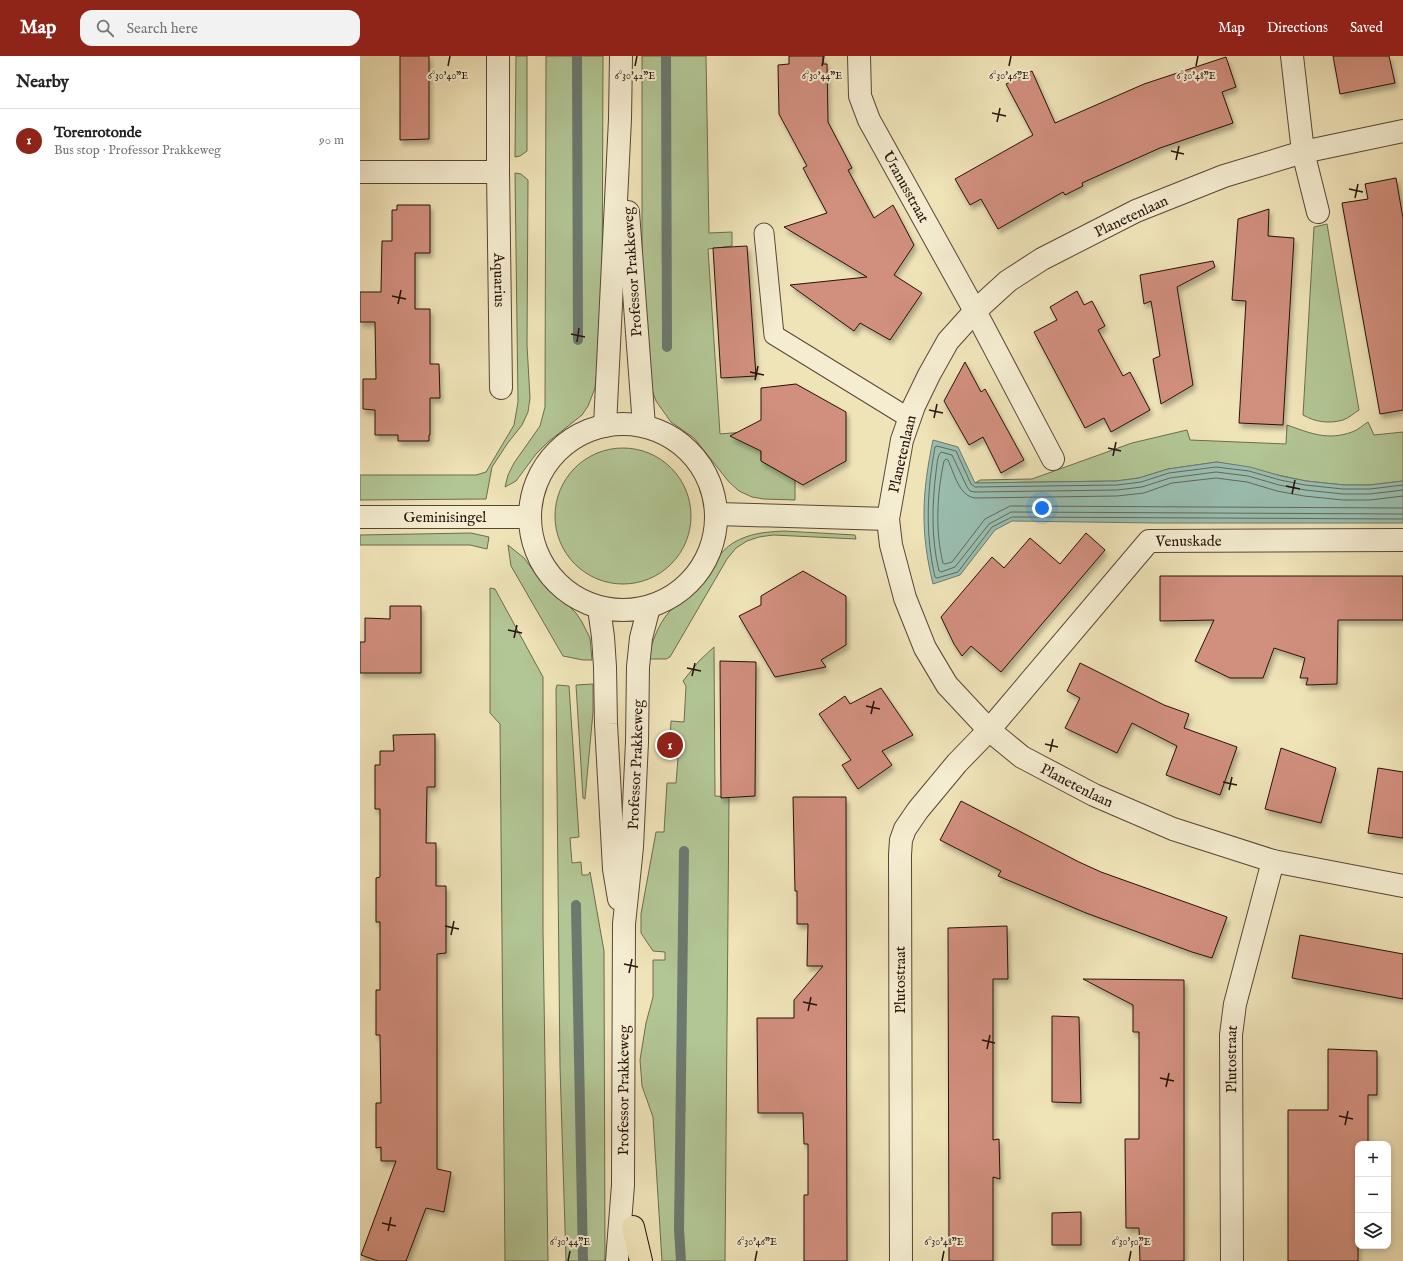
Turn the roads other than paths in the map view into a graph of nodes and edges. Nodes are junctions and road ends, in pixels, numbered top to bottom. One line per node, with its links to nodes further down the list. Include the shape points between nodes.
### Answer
1 (498, 56): 9 (street, Aquarius)
2 (620, 56): 5 (street, Professor Prakkeweg)
3 (860, 56): 12 (street, Uranusstraat, via 860,96 868,120)
4 (1292, 56): 7 (street)
5 (620, 119): 15 (street, Professor Prakkeweg); 16 (street, Professor Prakkeweg)
6 (1403, 131): 7 (street, Planetenlaan)
7 (1303, 152): 10 (street); 12 (street, Planetenlaan, via 1224,176 1136,211 1042,259 1008,281)
8 (360, 172): 9 (street)
9 (498, 172): 13 (street, Aquarius)
10 (1318, 212)
11 (764, 233): 14 (lane, via 774,335)
12 (975, 311): 14 (street, Planetenlaan, via 948,341); 17 (street)
13 (501, 388)
14 (909, 418): 21 (street, Planetenlaan, via 902,440)
15 (605, 426): 16 (street); 20 (street, via 575,438 556,453 538,476 530,498)
16 (644, 426): 18 (street, via 673,438 699,463 711,488)
17 (1053, 459)
18 (717, 514): 21 (street); 23 (street, via 711,549 697,576 673,596)
19 (360, 517): 20 (street, Geminisingel)
20 (529, 517): 24 (street, via 535,549 548,576 574,597)
21 (888, 519): 25 (street, Planetenlaan, via 891,545 905,598 925,648 947,685)
22 (1403, 540): 25 (street, Venuskade, via 1149,541)
23 (649, 607): 24 (street); 28 (street, Professor Prakkeweg, via 641,638 638,667 632,847)
24 (599, 608): 28 (street, Professor Prakkeweg, via 606,667 606,731 614,869)
25 (988, 730): 26 (street, Planetenlaan, via 1022,757 1094,795 1173,829); 34 (street, Plutostraat, via 918,810 901,840)
26 (1273, 861): 27 (street, Planetenlaan); 35 (street, Plutostraat, via 1235,1004 1231,1035)
27 (1403, 886)
28 (624, 924): 29 (street, Professor Prakkeweg)
29 (623, 1185): 30 (street, Professor Prakkeweg); 31 (street, Professor Prakkeweg)
30 (633, 1227): 32 (street, Professor Prakkeweg); 33 (main road)
31 (617, 1261)
32 (634, 1261)
33 (641, 1261)
34 (901, 1261)
35 (1232, 1261)

